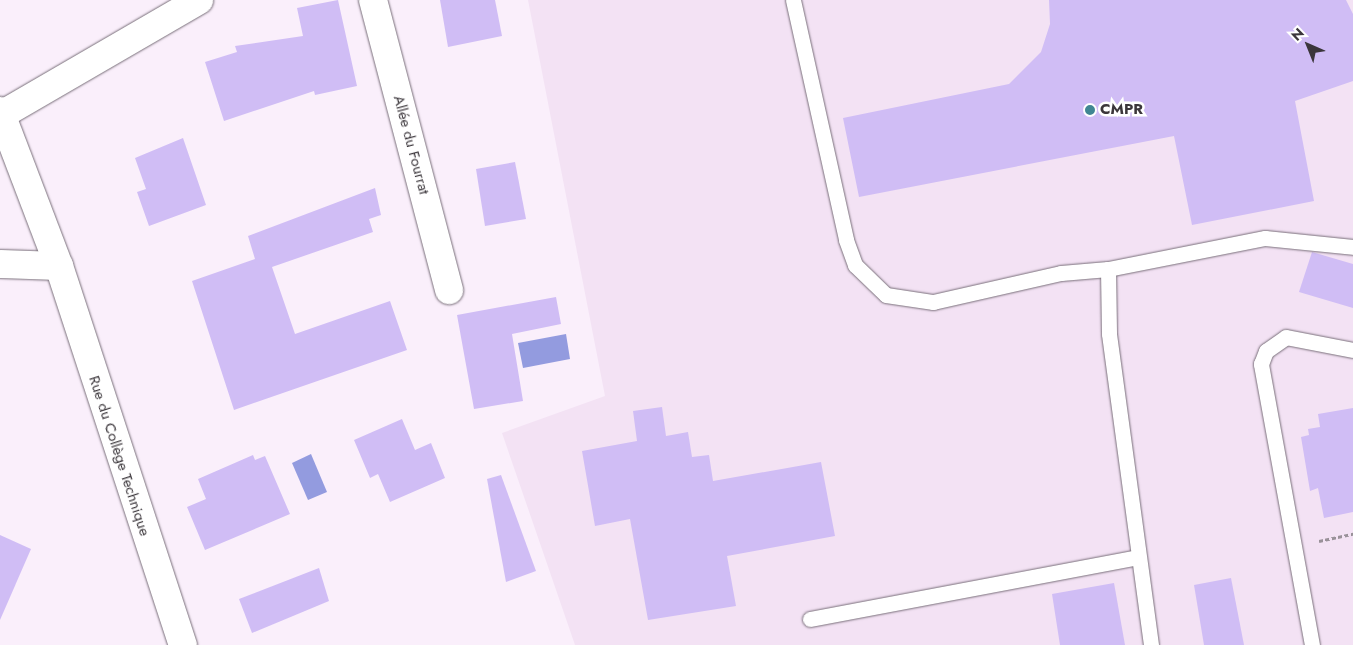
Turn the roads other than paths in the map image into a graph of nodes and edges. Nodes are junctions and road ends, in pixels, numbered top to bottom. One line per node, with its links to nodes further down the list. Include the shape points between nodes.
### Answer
1 (199, 0): 4 (street)
2 (373, 0): 9 (street, Allée du Fourrat)
3 (794, 0): 8 (lane, via 846,240 855,265 869,282 886,295 933,302 1061,272)
4 (1, 113): 7 (street, Rue du Collège Technique)
5 (1353, 246): 8 (lane, via 1265,238)
6 (0, 264): 7 (street)
7 (59, 266): 13 (street, Rue du Collège Technique)
8 (1108, 268): 11 (lane, via 1109,334)
9 (449, 290)
10 (1353, 350): 15 (lane, via 1286,337 1266,351 1262,364)
11 (1138, 557): 12 (lane); 14 (lane)
12 (810, 619)
13 (183, 645)
14 (1152, 645)
15 (1312, 645)

